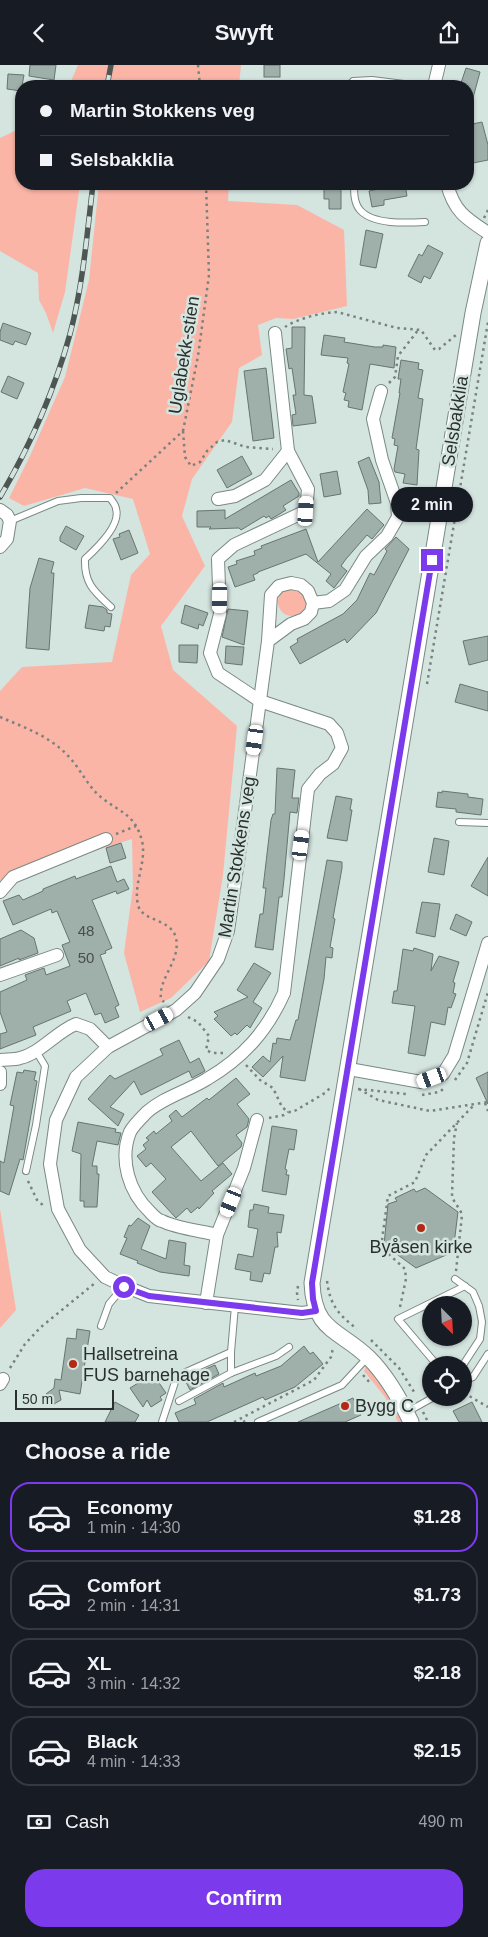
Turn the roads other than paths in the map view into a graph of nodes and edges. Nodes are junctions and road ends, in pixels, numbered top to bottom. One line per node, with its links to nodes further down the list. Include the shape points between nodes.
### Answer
1 (439, 65): 2 (street)
2 (435, 80)
3 (354, 190): 5 (lane, via 360,211 371,217 399,223)
4 (449, 190): 6 (street, via 458,211)
5 (425, 222)
6 (488, 233)
7 (488, 243): 29 (street, Selsbakklia, via 476,295)
8 (275, 333): 10 (street)
9 (381, 391): 15 (street, via 373,419 398,517 387,536 366,556 345,590 329,601)
10 (288, 451): 11 (street, via 265,480 235,496); 18 (street, via 308,489 306,511 234,545 218,559 220,614 210,653 218,673)
11 (218, 499)
12 (0, 510): 13 (street)
13 (10, 521): 14 (street, via 6,539); 16 (lane, via 58,501 110,498 117,509 116,521 102,543 86,559 84,574 93,590)
14 (0, 547)
15 (313, 603): 17 (street, via 304,619 291,624); 17 (street, Martin Stokkens veg, via 301,585 291,583 279,587 271,595)
16 (111, 607)
17 (268, 641): 18 (street, Martin Stokkens veg)
18 (260, 701): 26 (street, Martin Stokkens veg, via 228,931 218,959 195,993 176,1010); 34 (street, via 329,724 337,733 342,748 333,764 308,789 284,993 265,1029 237,1058 148,1112 131,1131 125,1155 128,1180 140,1203 160,1221)
19 (459, 822): 20 (lane)
20 (488, 823)
21 (106, 839): 22 (street, via 13,877)
22 (0, 892)
23 (488, 943): 29 (street, via 454,1056 443,1074 421,1082)
24 (57, 955): 25 (street)
25 (0, 975)
26 (108, 1047): 27 (street, via 90,1029 76,1024 64,1029); 36 (street, Martin Stokkens veg, via 76,1077 56,1120 50,1164 58,1209 80,1251 105,1277)
27 (36, 1051): 28 (street, via 20,1058); 33 (lane, via 45,1066)
28 (0, 1060)
29 (349, 1069): 40 (street, Selsbakklia, via 312,1283)
30 (0, 1072): 31 (street)
31 (0, 1084)
32 (257, 1120): 34 (street, via 244,1168)
33 (26, 1171)
34 (217, 1235): 38 (street)
35 (455, 1279): 37 (lane)
36 (124, 1287): 38 (street, Martin Stokkens veg, via 149,1296); 41 (lane, via 109,1304)
37 (465, 1287): 45 (lane, via 398,1319); 46 (lane, via 473,1292 482,1322 480,1339)
38 (206, 1303): 39 (street, Martin Stokkens veg)
39 (235, 1306): 40 (street, Martin Stokkens veg, via 302,1313); 43 (lane)
40 (316, 1311): 47 (street, Selsbakklia)
41 (101, 1326)
42 (289, 1347): 48 (lane, via 276,1356)
43 (230, 1352): 48 (lane); 53 (lane, via 177,1376)
44 (488, 1354): 49 (lane)
45 (429, 1356)
46 (470, 1356)
47 (362, 1363): 52 (street, Selsbakklia, via 388,1382); 54 (lane, via 342,1385)
48 (231, 1373): 50 (lane)
49 (472, 1377)
50 (179, 1401)
51 (422, 1404): 52 (lane)
52 (408, 1417)
53 (162, 1422)
54 (258, 1422)

